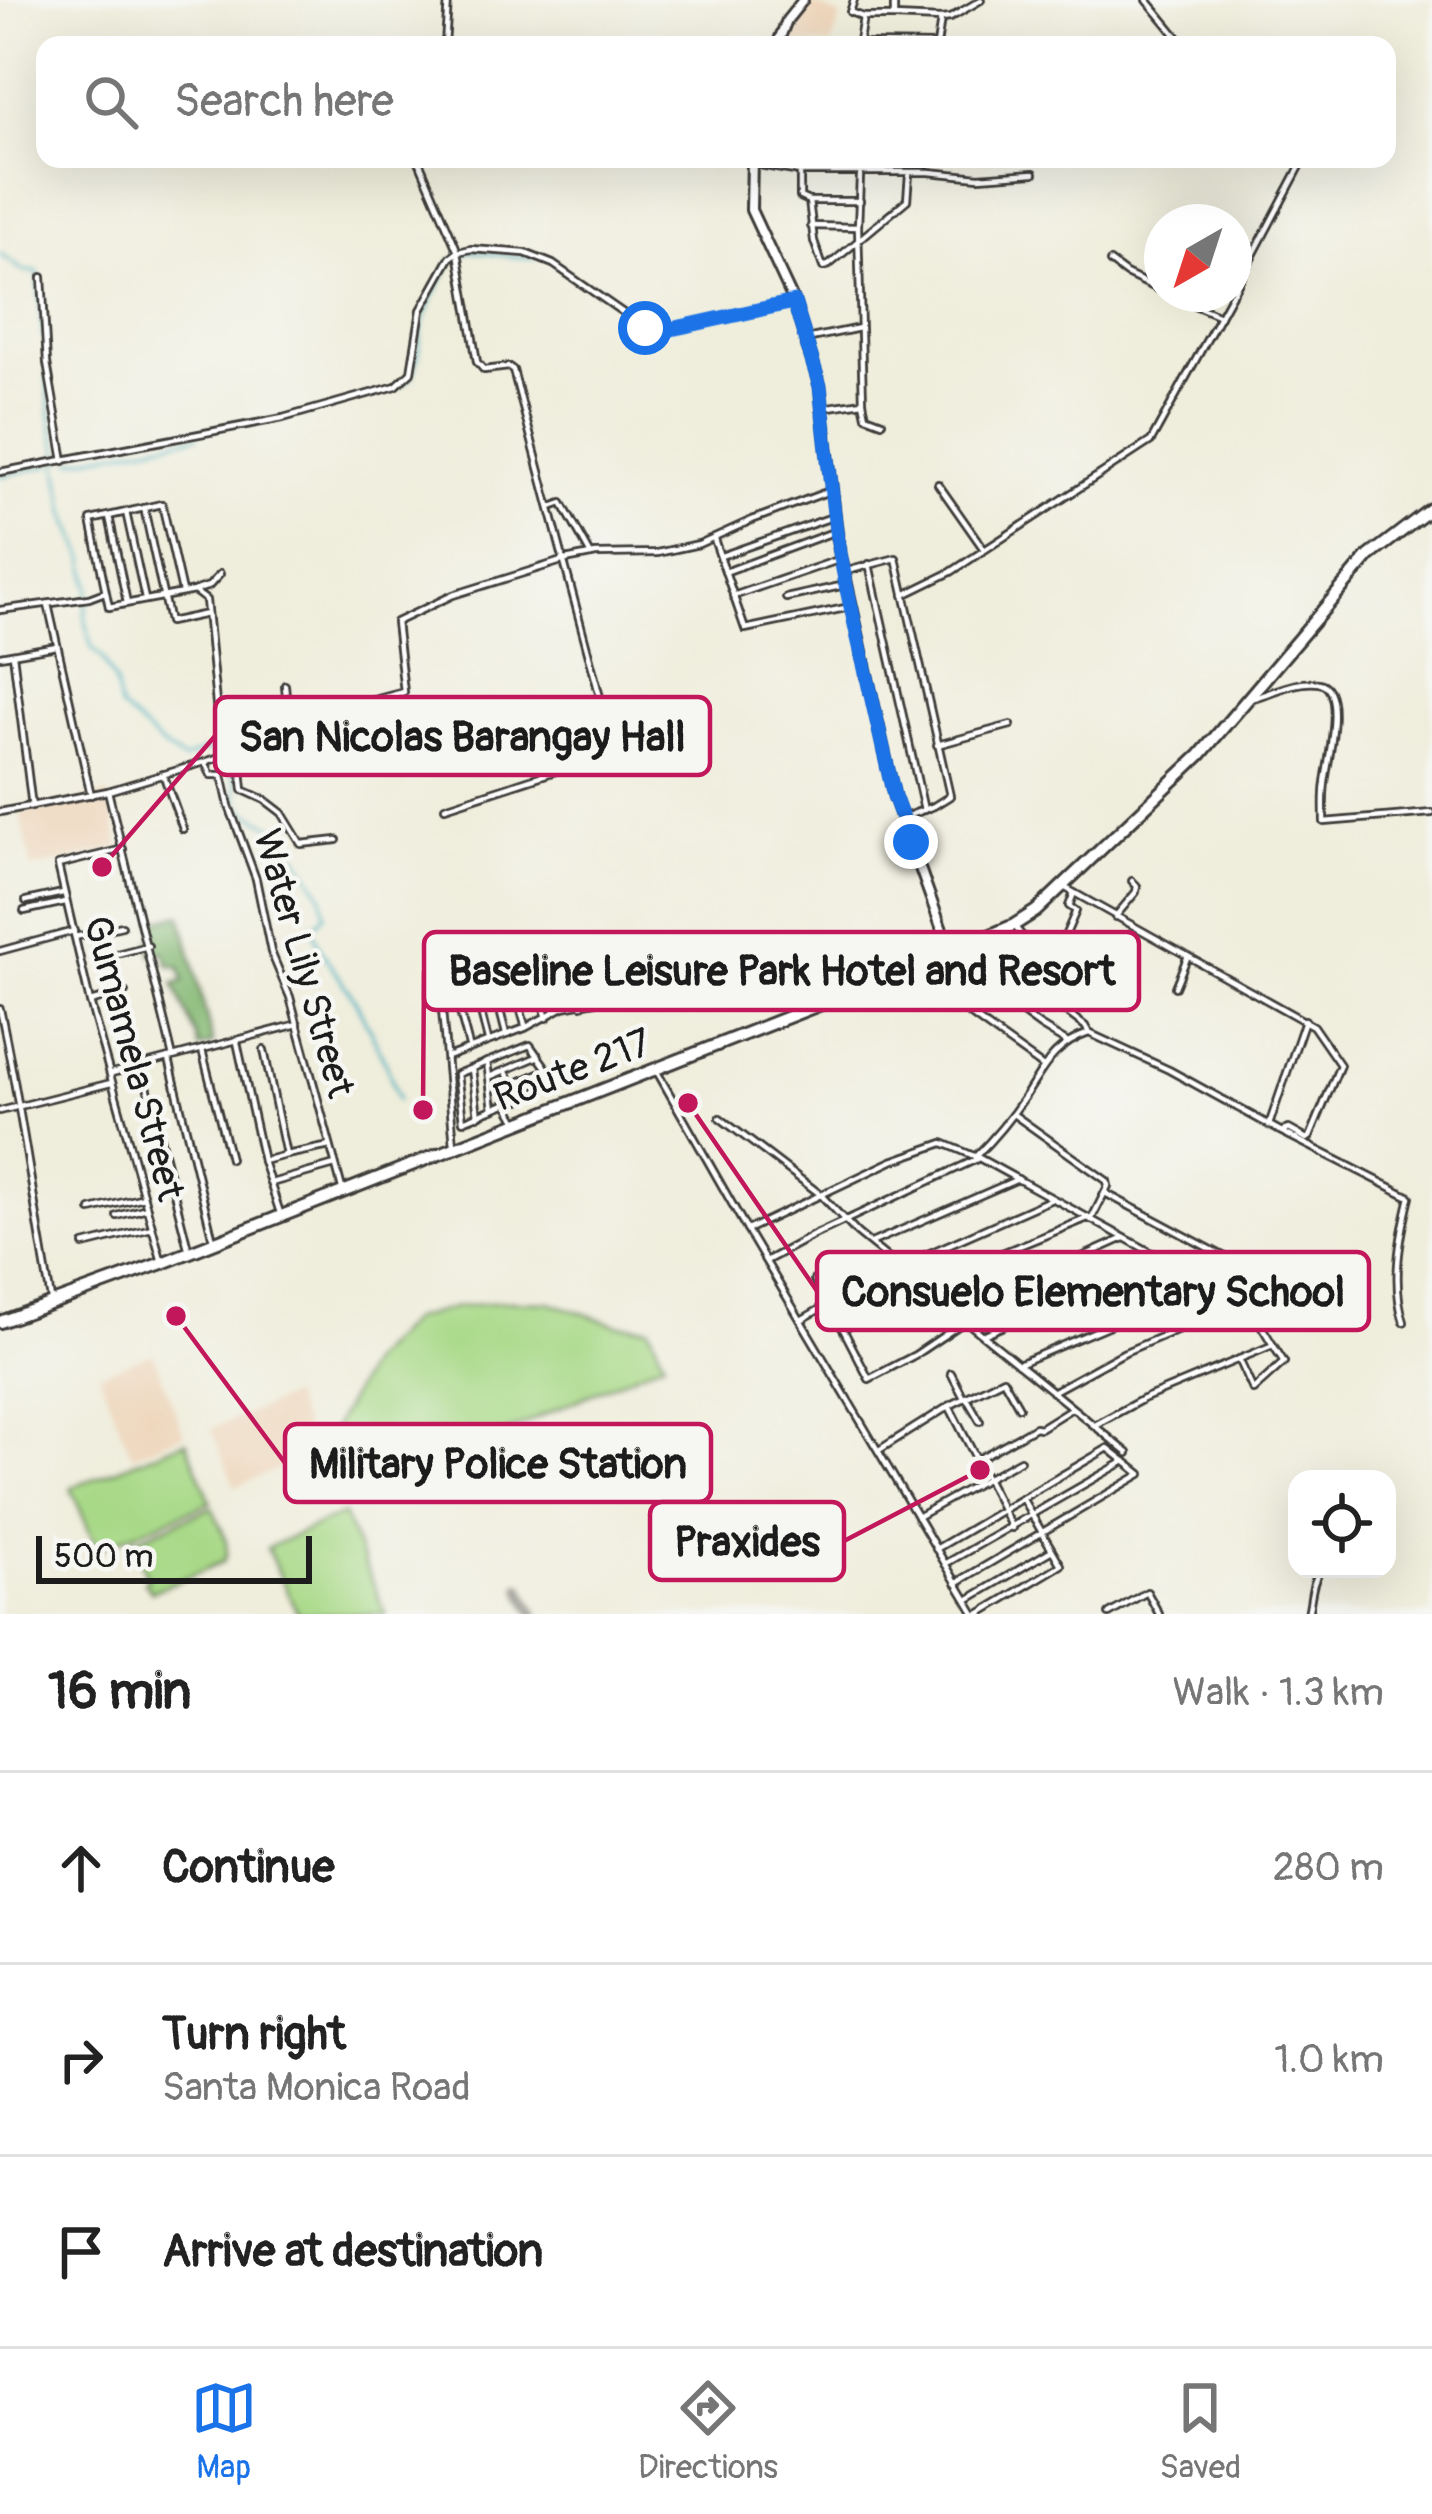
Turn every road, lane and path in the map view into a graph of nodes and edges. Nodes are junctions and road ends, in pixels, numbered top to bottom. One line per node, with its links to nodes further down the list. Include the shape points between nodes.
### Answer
1 (448, 0): 12 (street)
2 (803, 0): 13 (street)
3 (854, 0): 9 (street, via 850,12)
4 (894, 0): 10 (street)
5 (970, 0): 8 (street)
6 (981, 0): 8 (street)
7 (1148, 0): 16 (street)
8 (970, 9): 11 (street)
9 (863, 17): 10 (street); 14 (street)
10 (894, 17): 11 (street)
11 (941, 19): 15 (street)
12 (446, 36)
13 (781, 36)
14 (860, 36)
15 (938, 36)
16 (1177, 36)
17 (422, 168): 34 (street)
18 (752, 168): 39 (street, via 751,210)
19 (773, 168): 23 (street)
20 (839, 168): 24 (street)
21 (929, 168): 25 (street)
22 (1299, 168): 35 (street)
23 (800, 172): 24 (street); 29 (street, via 800,197)
24 (839, 172): 26 (street)
25 (929, 172): 27 (street); 28 (street)
26 (860, 173): 28 (street); 30 (street)
27 (1034, 173)
28 (908, 174): 33 (street, via 907,200)
29 (809, 201): 30 (street); 31 (street)
30 (860, 201): 32 (street)
31 (811, 226): 32 (street); 33 (street, via 823,267)
32 (858, 227): 33 (street)
33 (859, 239): 43 (street)
34 (458, 252): 39 (street, via 525,253 553,264 658,332); 48 (street, via 421,310 411,372 396,386 283,418); 52 (street, via 477,362 484,370 513,370)
35 (1253, 254)
36 (1110, 262): 38 (street)
37 (42, 278): 48 (street)
38 (1144, 283)
39 (794, 302): 44 (street)
40 (1210, 312): 42 (street)
41 (1222, 312): 42 (street)
42 (1220, 316): 60 (street, via 1151,441)
43 (861, 328): 44 (street); 45 (street)
44 (806, 339): 46 (street)
45 (863, 402): 46 (street); 47 (street, via 866,416)
46 (822, 408): 51 (street)
47 (882, 422)
48 (64, 461): 49 (street)
49 (0, 472)
50 (938, 484): 60 (street)
51 (832, 490): 57 (street); 59 (street)
52 (551, 507): 61 (street, via 562,503); 64 (street)
53 (144, 508): 55 (street); 70 (street, via 162,504); 74 (street)
54 (1432, 508): 87 (main road, Route 217, via 1369,556)
55 (126, 512): 56 (street); 77 (street)
56 (109, 516): 72 (street, via 91,520); 78 (street)
57 (835, 516): 58 (street); 62 (street)
58 (836, 531): 63 (street); 66 (street)
59 (715, 539): 61 (street, via 657,554); 62 (street)
60 (984, 550): 73 (street)
61 (591, 555): 64 (street)
62 (720, 556): 66 (street)
63 (841, 559): 67 (street); 75 (street)
64 (565, 560): 91 (street, via 397,620 404,692); 100 (street, via 613,746)
65 (869, 565): 67 (street); 73 (street, via 896,558); 101 (street)
66 (725, 572): 75 (street)
67 (844, 572): 69 (street)
68 (220, 574): 71 (street)
69 (846, 585): 76 (street); 80 (street)
70 (182, 592): 71 (street); 74 (street)
71 (194, 592): 82 (street, via 206,600)
72 (106, 595): 78 (street, via 109,607); 79 (street)
73 (904, 595): 93 (street)
74 (164, 596): 77 (street); 82 (street, via 169,622)
75 (733, 596): 80 (street, via 747,630)
76 (786, 598)
77 (145, 599): 78 (street)
78 (127, 603)
79 (48, 604): 81 (street); 83 (street)
80 (851, 607): 104 (street)
81 (0, 610)
82 (207, 614): 88 (street)
83 (57, 646): 84 (street); 98 (street)
84 (13, 654): 85 (street); 99 (street)
85 (0, 656)
86 (285, 685): 91 (street)
87 (1247, 698): 103 (street, via 1296,684 1328,687 1335,718 1324,822); 109 (main road, Route 217)
88 (217, 714)
89 (251, 716): 92 (street)
90 (1011, 725): 93 (street)
91 (289, 731): 92 (street)
92 (253, 743): 94 (street)
93 (938, 745): 101 (street, via 950,796)
94 (239, 748): 95 (street); 106 (street, via 243,790 282,813 301,844)
95 (205, 762): 96 (street); 146 (street, Water Lily Street, via 211,776 222,776)
96 (163, 774): 97 (street); 105 (street)
97 (108, 791): 98 (street); 107 (street)
98 (91, 795): 99 (street)
99 (32, 807): 102 (street)
100 (445, 808)
101 (924, 810): 104 (street)
102 (0, 812)
103 (1432, 813)
104 (902, 818): 122 (street)
105 (183, 830)
106 (337, 840)
107 (123, 849): 110 (street, Gumamela Street, via 58,865); 120 (street)
108 (1132, 881): 114 (street, via 1138,888)
109 (1068, 890): 114 (street); 115 (main road, Route 217); 148 (street, via 1076,911 1044,993)
110 (63, 893): 111 (street); 112 (street, Gumamela Street)
111 (26, 902)
112 (65, 902): 113 (street); 119 (street, Gumamela Street)
113 (24, 911)
114 (1115, 917): 124 (street)
115 (1014, 925): 117 (main road, Route 217); 127 (street, via 1031,949)
116 (122, 926): 118 (street)
117 (996, 932): 122 (main road, Route 217); 127 (street)
118 (92, 933): 119 (street); 120 (street, via 100,958)
119 (74, 934): 121 (street); 139 (street, Gumamela Street)
120 (148, 946): 158 (street)
121 (0, 951)
122 (948, 954): 125 (main road, Route 217); 153 (street)
123 (631, 957): 135 (street, via 637,986)
124 (1187, 958): 132 (street); 145 (street)
125 (928, 962): 162 (street, via 943,995); 165 (main road, Route 217)
126 (611, 964): 135 (street)
127 (1016, 964): 129 (street)
128 (592, 970): 137 (street)
129 (1022, 973)
130 (574, 975): 141 (street)
131 (556, 980): 142 (street)
132 (1175, 987)
133 (515, 990): 136 (street); 144 (street, via 537,984); 147 (street)
134 (125, 992): 139 (street)
135 (619, 993): 137 (street)
136 (496, 995): 138 (street); 149 (street)
137 (601, 1000): 141 (street)
138 (478, 1001): 140 (street); 151 (street)
139 (90, 1002): 167 (street, Gumamela Street)
140 (458, 1005): 154 (street); 159 (street, via 442,1010)
141 (582, 1005): 142 (street)
142 (563, 1007): 144 (street)
143 (0, 1009): 173 (street)
144 (547, 1018): 147 (street)
145 (1305, 1020): 180 (street); 181 (street, via 1340,1065 1310,1137)
146 (298, 1024): 152 (street); 182 (street, Water Lily Street)
147 (525, 1028): 149 (street)
148 (1089, 1033): 153 (street); 180 (street)
149 (506, 1034): 151 (street)
150 (130, 1036): 161 (street)
151 (488, 1040): 154 (street)
152 (237, 1042): 155 (street); 187 (street)
153 (1068, 1043): 162 (street)
154 (470, 1048): 159 (street)
155 (202, 1050): 158 (street); 186 (street)
156 (264, 1050): 184 (street)
157 (539, 1056): 160 (street, via 528,1046); 164 (street); 166 (street)
158 (171, 1058): 161 (street); 205 (street)
159 (446, 1058): 183 (street)
160 (487, 1062): 163 (street); 168 (street)
161 (140, 1066): 167 (street); 208 (street)
162 (1042, 1066): 176 (street)
163 (472, 1069): 177 (street); 177 (street, via 457,1076 463,1121)
164 (548, 1069): 170 (street); 171 (street, via 557,1083)
165 (656, 1069): 179 (main road, Route 217); 203 (street)
166 (506, 1070): 168 (street); 170 (street)
167 (110, 1074): 169 (street, Gumamela Street)
168 (488, 1078): 174 (street)
169 (112, 1082): 173 (street); 194 (street, Gumamela Street)
170 (512, 1085): 171 (street)
171 (520, 1100): 172 (street)
172 (505, 1105): 174 (street); 179 (street)
173 (20, 1106): 175 (street); 216 (street)
174 (493, 1109): 177 (street)
175 (0, 1112)
176 (1012, 1114): 185 (street); 192 (street, via 1108,1181)
177 (478, 1115)
178 (720, 1118): 193 (street)
179 (515, 1124): 183 (main road, Route 217)
180 (1269, 1125): 181 (street)
181 (1282, 1132): 223 (street, via 1410,1197 1399,1251)
182 (330, 1146): 184 (street); 188 (street, Water Lily Street)
183 (454, 1148): 191 (main road, Route 217)
184 (286, 1155): 187 (street)
185 (977, 1158): 189 (street); 193 (street, via 943,1143); 201 (street)
186 (230, 1159)
187 (263, 1160): 190 (street)
188 (334, 1165): 190 (street); 191 (street, Water Lily Street)
189 (1018, 1179): 195 (street); 206 (street)
190 (269, 1183): 199 (street)
191 (343, 1192): 199 (main road, Route 217)
192 (1105, 1193): 200 (street); 213 (street, via 1225,1257)
193 (820, 1194): 201 (street); 203 (street)
194 (143, 1197): 196 (street, Gumamela Street); 197 (street)
195 (1052, 1198): 200 (street); 211 (street)
196 (147, 1208): 198 (street); 202 (street, Gumamela Street)
197 (92, 1210)
198 (116, 1216)
199 (281, 1216): 205 (main road, Route 217)
200 (1089, 1219): 204 (street); 214 (street)
201 (845, 1221): 206 (street); 209 (street)
202 (152, 1228): 207 (street); 210 (street, Gumamela Street)
203 (747, 1230): 209 (street)
204 (1124, 1238): 213 (street); 218 (street)
205 (214, 1243): 208 (main road, Route 217)
206 (871, 1244): 211 (street)
207 (84, 1245)
208 (189, 1253): 210 (main road, Route 217)
209 (766, 1261): 220 (street)
210 (162, 1264): 216 (main road, Route 217)
211 (897, 1267): 214 (street); 215 (street)
212 (814, 1280): 215 (street)
213 (1207, 1282): 217 (street); 219 (street)
214 (921, 1286): 218 (street); 224 (street)
215 (826, 1303): 220 (street); 224 (street)
216 (52, 1304): 221 (main road, Route 217)
217 (1233, 1306): 226 (street, via 1259,1322); 230 (street)
218 (955, 1314): 222 (street)
219 (1124, 1318): 225 (street, via 1100,1284); 228 (street)
220 (801, 1320): 237 (street)
221 (0, 1322)
222 (964, 1322): 224 (street, via 869,1378); 225 (street)
223 (1404, 1322)
224 (843, 1329)
225 (981, 1336): 228 (street)
226 (1273, 1345): 227 (street); 227 (street, via 1284,1362 1254,1393)
227 (1239, 1359): 236 (street)
228 (1018, 1364): 230 (street)
229 (951, 1373): 231 (street)
230 (1052, 1392): 234 (street)
231 (965, 1398): 232 (street); 233 (street, via 1003,1379); 235 (street)
232 (949, 1406): 237 (street); 239 (street)
233 (1019, 1407)
234 (1072, 1407): 236 (street); 239 (street)
235 (980, 1421)
236 (1095, 1425): 238 (street)
237 (879, 1450): 244 (street)
238 (1127, 1457): 242 (street, via 1108,1448); 245 (street); 247 (street, via 1141,1474)
239 (978, 1459): 241 (street)
240 (1020, 1460): 241 (street)
241 (988, 1478): 243 (street); 244 (street)
242 (1022, 1498): 243 (street); 245 (street)
243 (1003, 1510): 246 (street); 248 (street)
244 (917, 1516): 248 (street)
245 (1033, 1516): 246 (street); 247 (street)
246 (1012, 1528): 250 (street)
247 (1042, 1532): 249 (street); 252 (street)
248 (936, 1549): 250 (street)
249 (1052, 1550): 253 (street); 255 (street, via 1061,1565)
250 (945, 1564): 252 (street)
251 (1314, 1578): 257 (street)
252 (956, 1583): 253 (street)
253 (967, 1600): 255 (street)
254 (1156, 1613): 256 (street, via 1147,1592)
255 (977, 1614)
256 (1109, 1614)
257 (1308, 1614)

